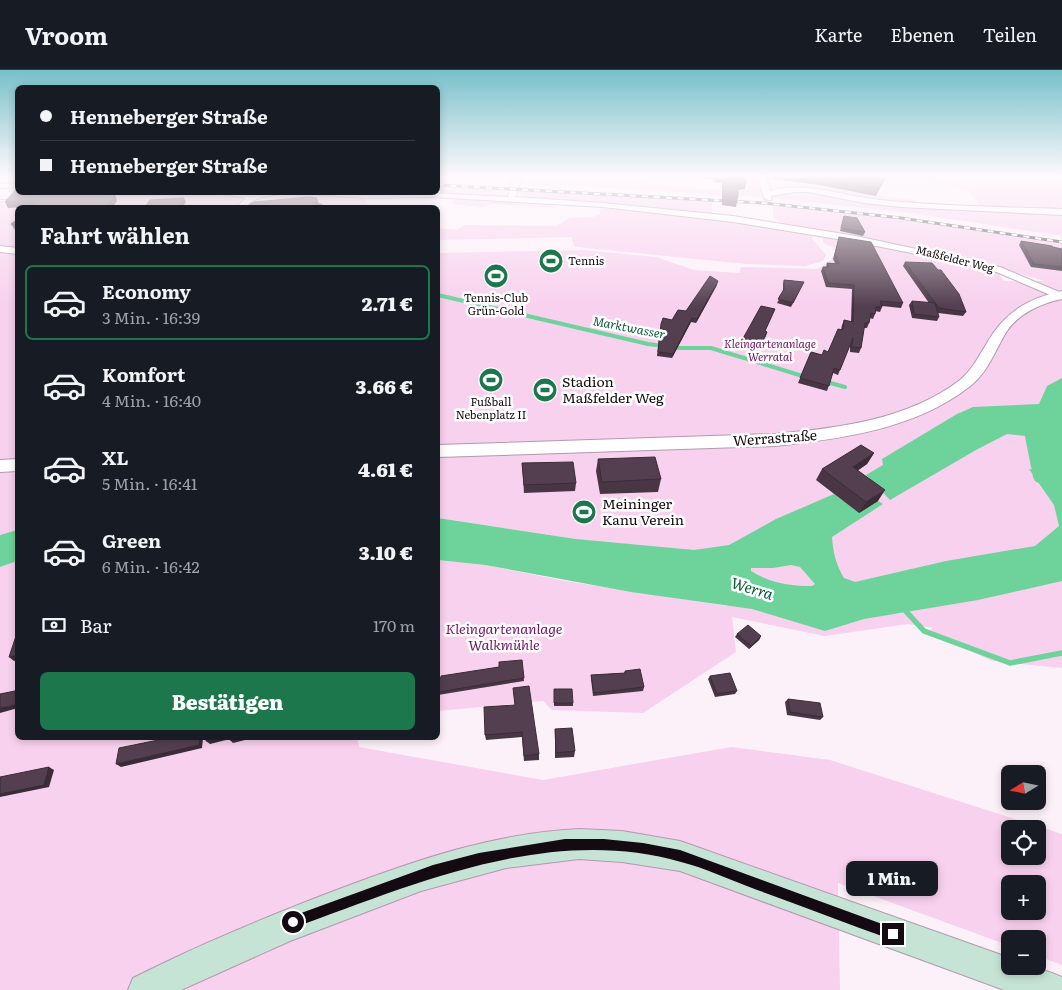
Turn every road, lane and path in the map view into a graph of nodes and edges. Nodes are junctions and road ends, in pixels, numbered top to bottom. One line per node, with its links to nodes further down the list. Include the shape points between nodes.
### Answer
1 (771, 220): 4 (street, Maßfelder Weg, via 952,258 997,270)
2 (0, 249): 3 (street)
3 (15, 251)
4 (1060, 295): 5 (street, Werrastraße, via 1016,314 1002,328 981,368 965,382 936,401 879,423 830,434 775,440)
5 (440, 451)
6 (15, 465): 7 (street)
7 (0, 466)
8 (146, 990): 9 (main road, via 275,929 433,871 529,849 585,845 643,848 680,856)
9 (1051, 990)

